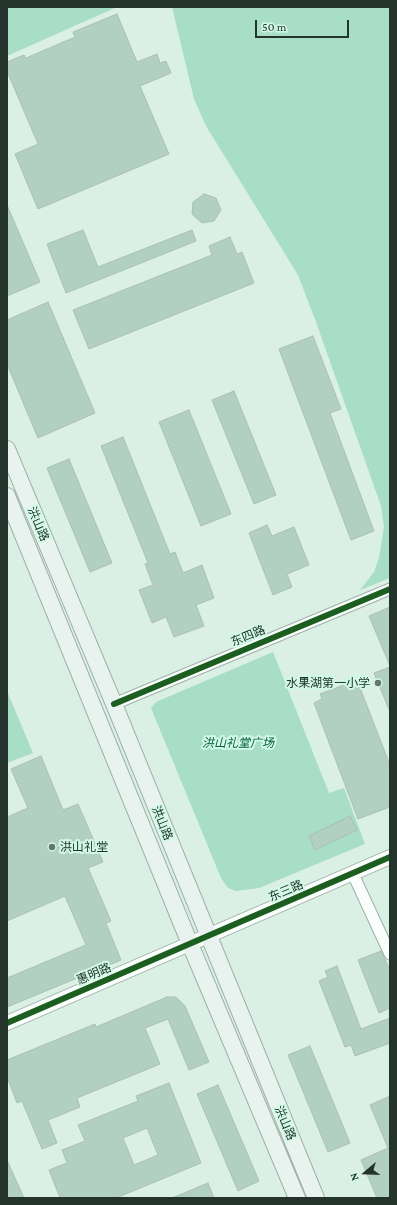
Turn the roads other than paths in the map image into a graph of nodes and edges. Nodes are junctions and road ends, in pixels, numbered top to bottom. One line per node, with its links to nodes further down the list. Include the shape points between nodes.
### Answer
1 (7, 449): 4 (main road, 洪山路)
2 (7, 496): 8 (main road, 洪山路)
3 (390, 589): 4 (street, 东四路)
4 (114, 704): 7 (main road, 洪山路)
5 (390, 857): 6 (street, 东三路)
6 (352, 874): 7 (street, 东三路); 9 (street)
7 (208, 936): 8 (street, 东三路); 12 (main road, 洪山路)
8 (190, 944): 10 (street, 惠明路); 11 (main road, 洪山路)
9 (390, 954)
10 (7, 1023)
11 (297, 1198)
12 (316, 1198)

